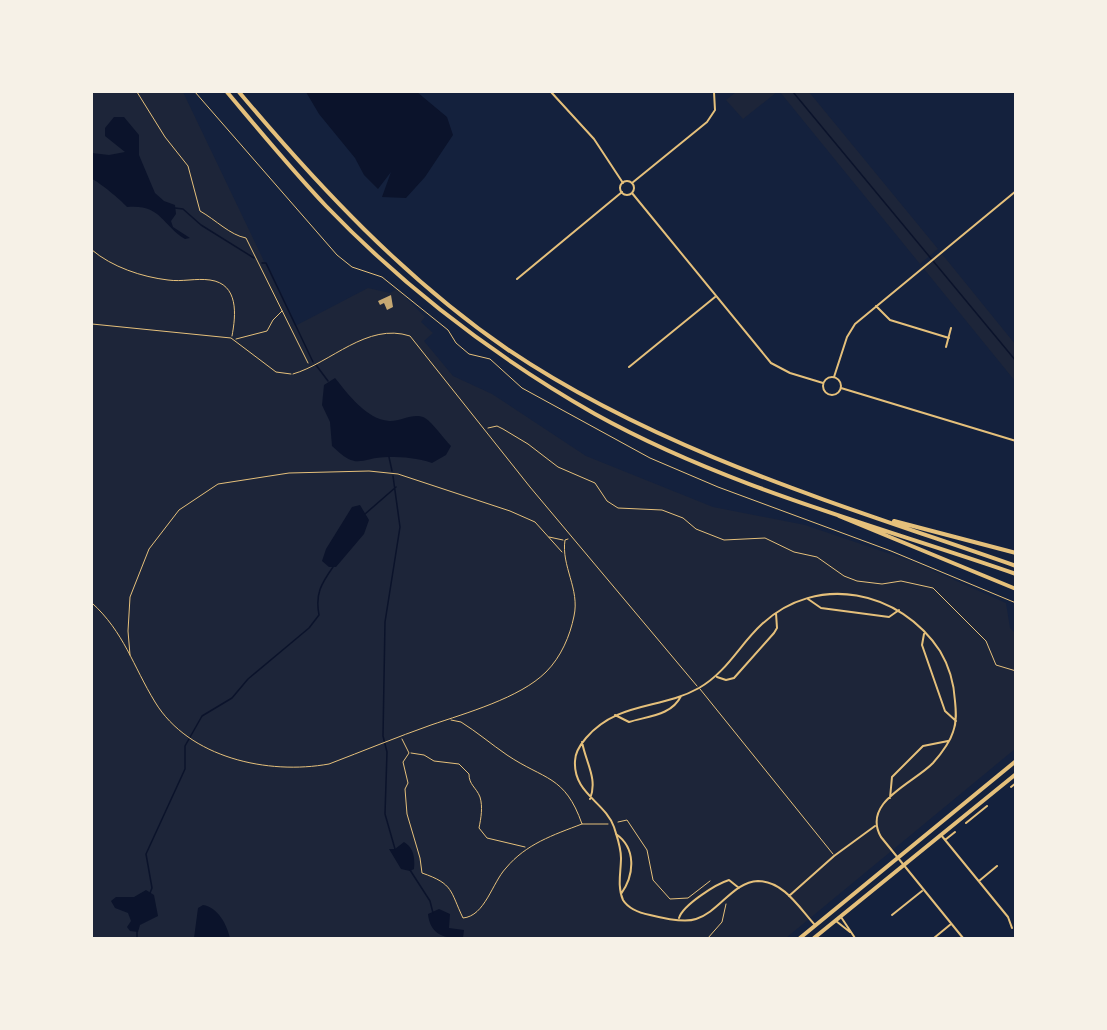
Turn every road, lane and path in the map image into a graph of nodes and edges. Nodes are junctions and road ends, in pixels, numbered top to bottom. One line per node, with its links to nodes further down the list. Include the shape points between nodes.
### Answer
1 (137, 92): 15 (path, via 188,166 200,211 235,236 246,237)
2 (227, 92): 29 (highway, via 327,207 414,286 501,356 597,414)
3 (239, 92): 30 (highway, via 293,157 383,247 485,332 543,372 610,410 731,465)
4 (551, 92): 6 (street, via 594,139)
5 (714, 92): 7 (street, via 712,117)
6 (623, 183): 7 (street); 9 (street)
7 (632, 183): 10 (street)
8 (1016, 191): 14 (street)
9 (622, 192): 10 (street); 12 (street)
10 (632, 193): 13 (street)
11 (92, 250): 19 (path, via 108,262 148,277 221,284 236,310)
12 (517, 279)
13 (715, 297): 22 (street); 25 (street, via 771,363)
14 (876, 306): 18 (street, via 890,320); 24 (street, via 847,336)
15 (282, 310): 19 (path, via 267,332); 21 (path)
16 (92, 324): 19 (path)
17 (951, 328): 18 (street)
18 (949, 338): 20 (street)
19 (232, 339): 23 (path, via 276,372)
20 (946, 347)
21 (310, 367): 23 (lane); 27 (lane, via 371,336 403,333 410,336)
22 (629, 367)
23 (292, 374)
24 (834, 376): 25 (street); 26 (street, via 841,382)
25 (823, 383): 26 (street, via 823,389 830,395 836,395)
26 (841, 388): 28 (street)
27 (484, 429): 32 (lane); 45 (path, via 497,426 558,468 595,483 607,501 618,508 662,510 724,540 765,538 794,552 817,557 857,581 901,582 933,588 986,641 996,665)
28 (1016, 441)
29 (727, 474): 37 (highway); 38 (highway, via 867,526)
30 (866, 514): 34 (highway); 36 (highway)
31 (548, 537): 33 (path); 35 (path); 44 (path, via 535,522 510,511 398,474 289,473 218,484 179,510 149,549 130,597)
32 (573, 537): 33 (path); 47 (lane)
33 (565, 540): 35 (path)
34 (1016, 553)
35 (563, 554): 50 (path, via 576,597 571,632 562,651 533,683)
36 (1016, 566)
37 (1016, 574)
38 (1016, 589)
39 (806, 598): 41 (street, via 837,592 881,600); 41 (street, via 821,608 878,615 889,616); 42 (street)
40 (92, 603): 44 (path, via 124,641)
41 (899, 609): 43 (street)
42 (776, 613): 46 (street, via 761,624); 46 (street, via 774,633 734,678)
43 (925, 632): 51 (street, via 942,653 951,673); 51 (street, via 922,645 945,711)
44 (130, 657): 52 (path, via 172,727 226,757 307,768)
45 (1016, 670)
46 (714, 677): 47 (street)
47 (699, 688): 48 (street); 75 (lane)
48 (681, 696): 49 (street); 49 (street, via 670,711 629,722)
49 (615, 715): 54 (street)
50 (449, 719): 52 (path); 68 (path, via 461,722 513,759 552,778 576,807)
51 (956, 721): 53 (street)
52 (401, 738): 55 (path)
53 (949, 741): 61 (street, via 932,763); 61 (street, via 924,746 892,777)
54 (582, 742): 62 (street, via 595,783); 62 (street, via 577,748 575,768)
55 (409, 753): 74 (path, via 459,764 480,796 479,828 487,838); 74 (path, via 403,762 408,783 405,804 422,873 441,879 454,894 463,918 479,910 506,867)
56 (1016, 761): 76 (highway)
57 (1016, 774): 58 (highway)
58 (1009, 779): 59 (street); 63 (highway)
59 (1016, 782): 60 (street)
60 (1011, 787)
61 (890, 798): 69 (street, via 878,811)
62 (590, 799): 66 (street)
63 (976, 806): 65 (street); 72 (highway)
64 (987, 806): 65 (street)
65 (980, 811): 67 (street)
66 (613, 823): 68 (path); 71 (street); 79 (path, via 627,820 647,850 653,880 670,899 688,898)
67 (966, 823)
68 (582, 824): 74 (path)
69 (876, 825): 75 (street); 76 (street)
70 (955, 832): 73 (street)
71 (616, 834): 83 (street); 83 (street, via 628,844 631,855 630,879)
72 (941, 835): 73 (street); 77 (highway)
73 (945, 840): 80 (street)
74 (527, 847)
75 (834, 856): 84 (street)
76 (898, 858): 77 (street); 91 (highway)
77 (904, 865): 82 (street); 87 (highway)
78 (997, 866): 80 (street)
79 (710, 881)
80 (979, 881): 92 (street, via 1008,917)
81 (739, 888): 84 (street, via 760,881 778,886); 85 (street); 88 (street, via 729,880 722,882 688,905)
82 (923, 890): 86 (street); 90 (street)
83 (621, 894): 88 (street, via 624,902 635,910)
84 (789, 896): 91 (street)
85 (724, 901): 88 (street, via 697,919); 94 (path, via 727,903 722,922)
86 (892, 915)
87 (841, 917): 89 (highway); 93 (street)
88 (679, 918)
89 (836, 921): 93 (street); 96 (highway)
90 (951, 924): 98 (street); 99 (street)
91 (815, 926): 95 (highway)
92 (1012, 928)
93 (852, 934): 97 (street)
94 (708, 939)
95 (800, 939)
96 (814, 939)
97 (855, 939)
98 (934, 939)
99 (963, 939)

